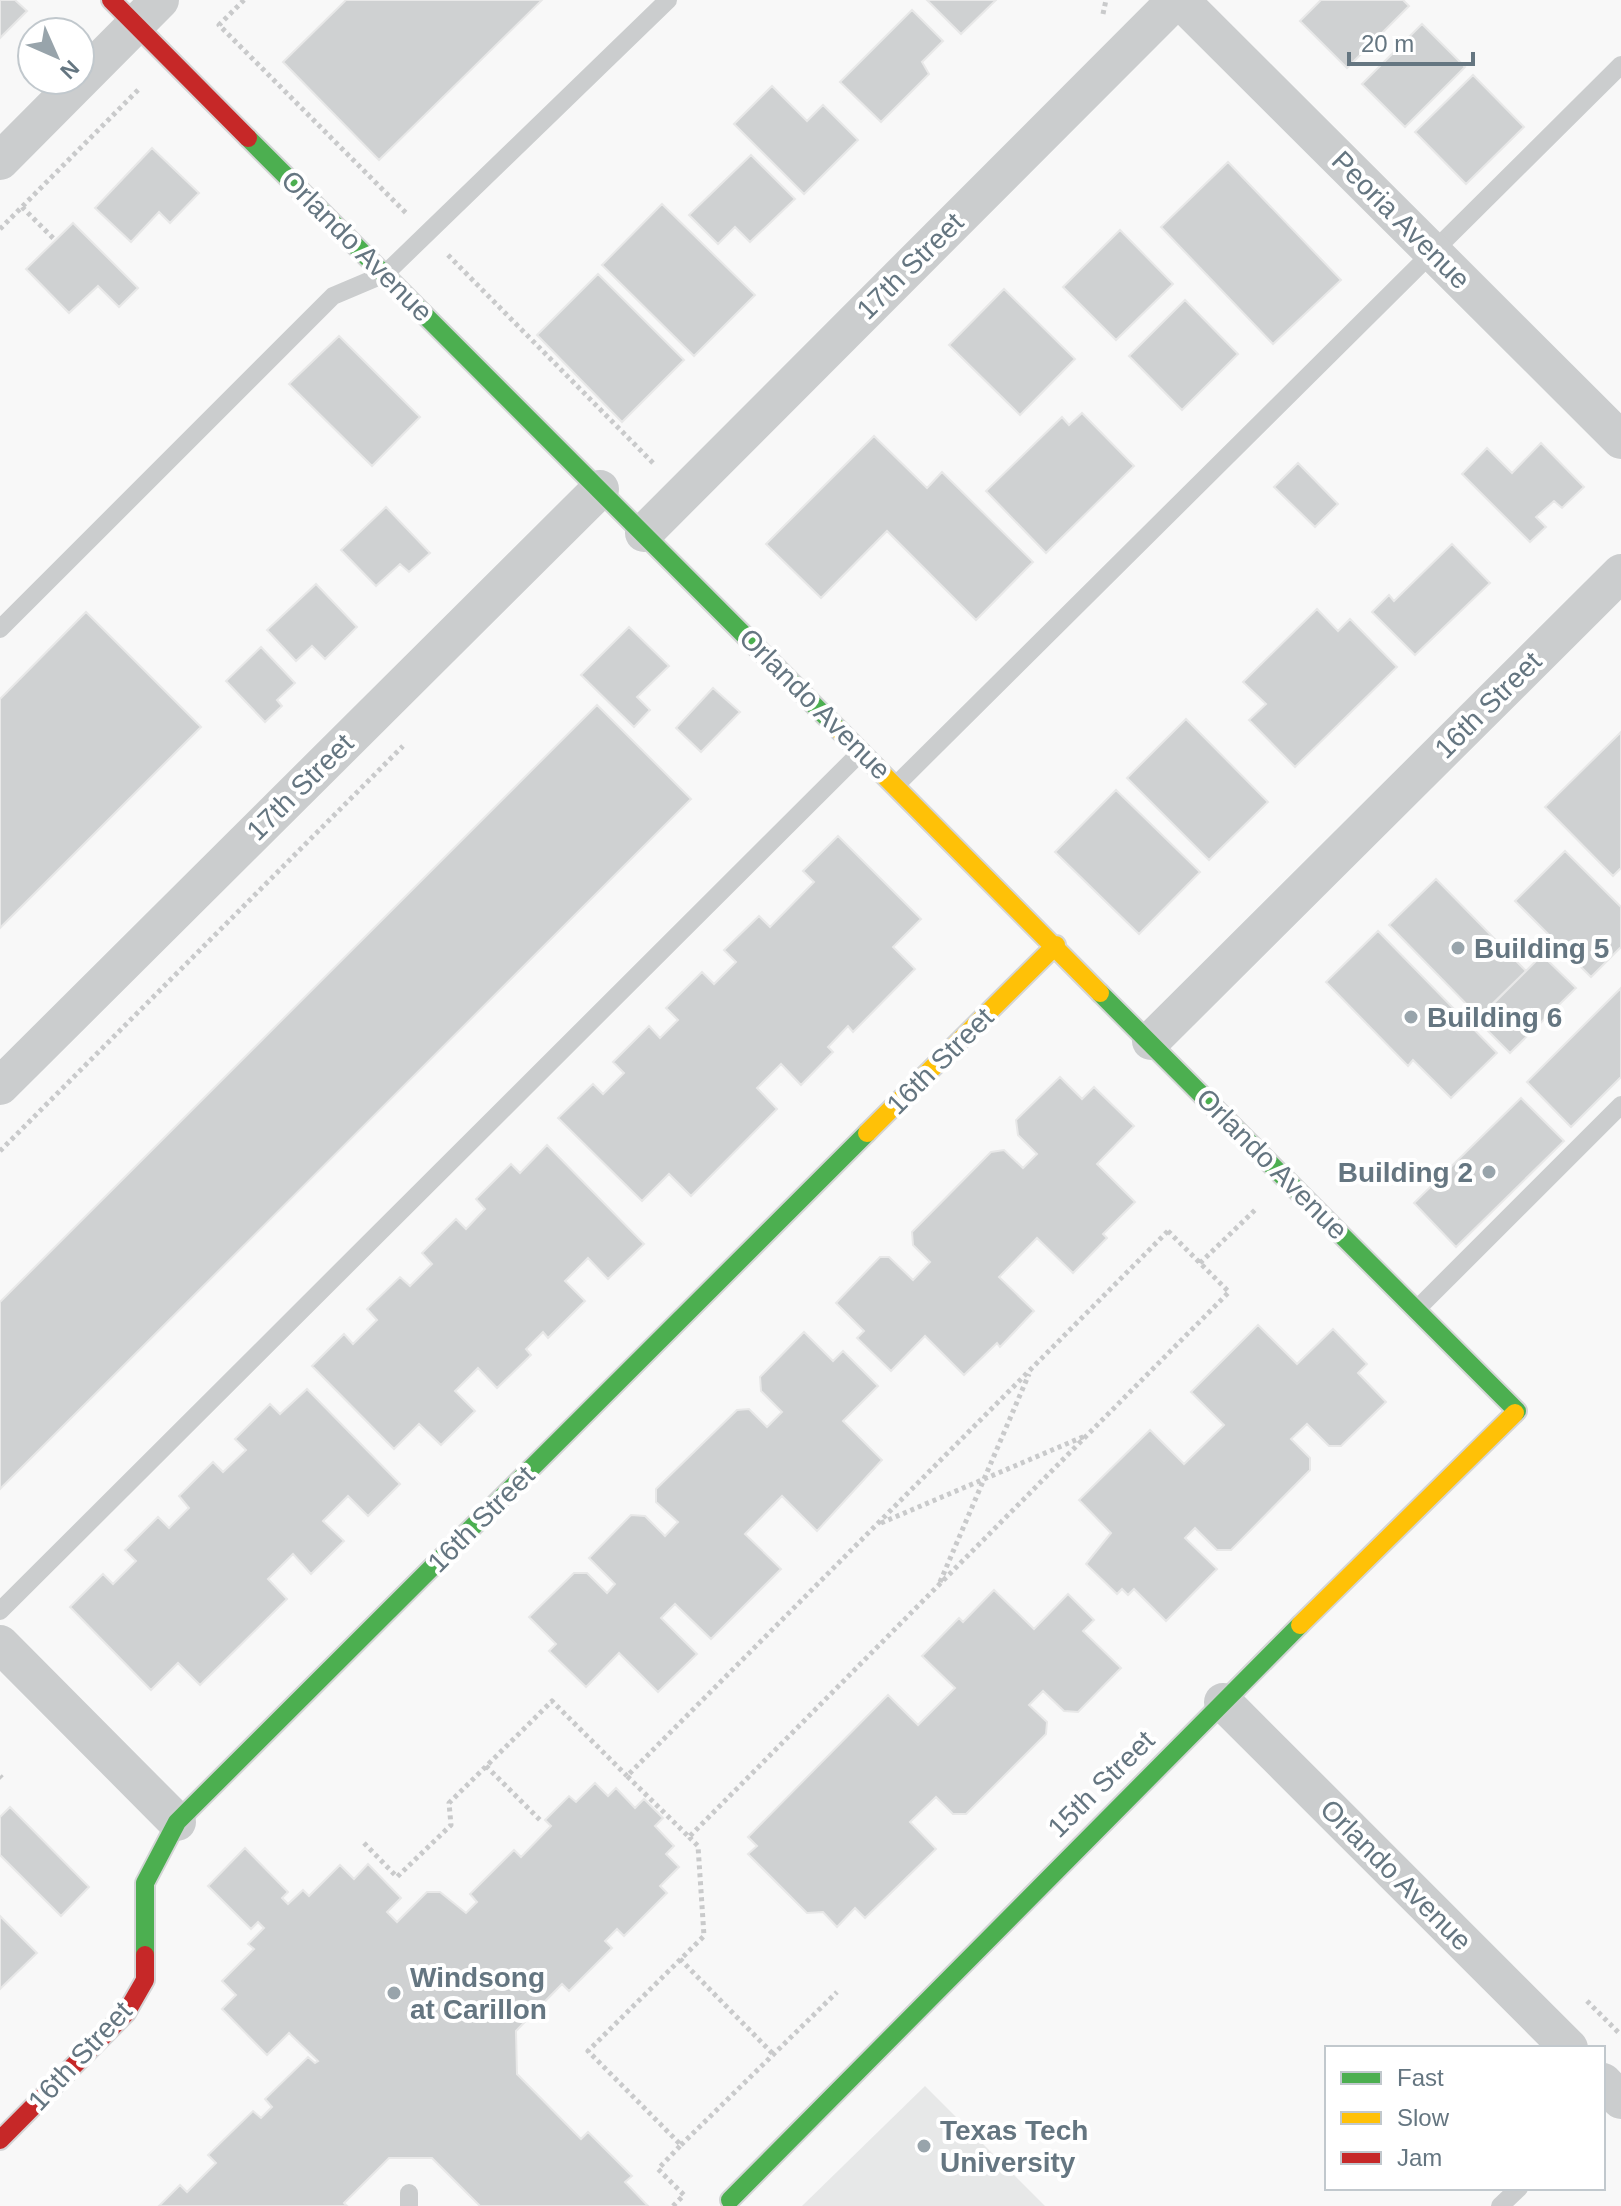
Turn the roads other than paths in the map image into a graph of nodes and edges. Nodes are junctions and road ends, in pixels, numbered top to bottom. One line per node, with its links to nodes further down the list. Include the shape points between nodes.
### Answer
1 (668, 0): 7 (lane)
2 (1178, 0): 6 (street, Peoria Avenue); 10 (street, 17th Street)
3 (135, 8): 5 (street); 7 (street, Orlando Avenue)
4 (1621, 65): 6 (lane)
5 (0, 161)
6 (1434, 254): 8 (street, Peoria Avenue); 14 (lane)
7 (385, 274): 9 (street, Orlando Avenue); 12 (lane, via 333,296)
8 (1621, 440)
9 (600, 489): 10 (street, Orlando Avenue); 17 (street, 17th Street)
10 (644, 533): 13 (street, Orlando Avenue)
11 (1621, 573): 16 (street, 16th Street)
12 (0, 629)
13 (862, 751): 14 (street, Orlando Avenue); 21 (lane)
14 (896, 785): 15 (street, Orlando Avenue)
15 (1056, 945): 16 (street, Orlando Avenue); 24 (street, 16th Street)
16 (1151, 1041): 19 (street, Orlando Avenue)
17 (0, 1086)
18 (1621, 1105): 19 (lane)
19 (1416, 1310): 20 (street, Orlando Avenue)
20 (1517, 1411): 23 (street, 15th Street)
21 (0, 1611)
22 (0, 1644): 24 (street)
23 (1223, 1702): 25 (street, Orlando Avenue); 28 (street, 15th Street)
24 (177, 1822): 26 (street, 16th Street, via 145,1883 145,1980 126,2013)
25 (1567, 2046)
26 (0, 2140)
27 (1517, 2190): 29 (lane)
28 (727, 2203)
29 (1500, 2206)

